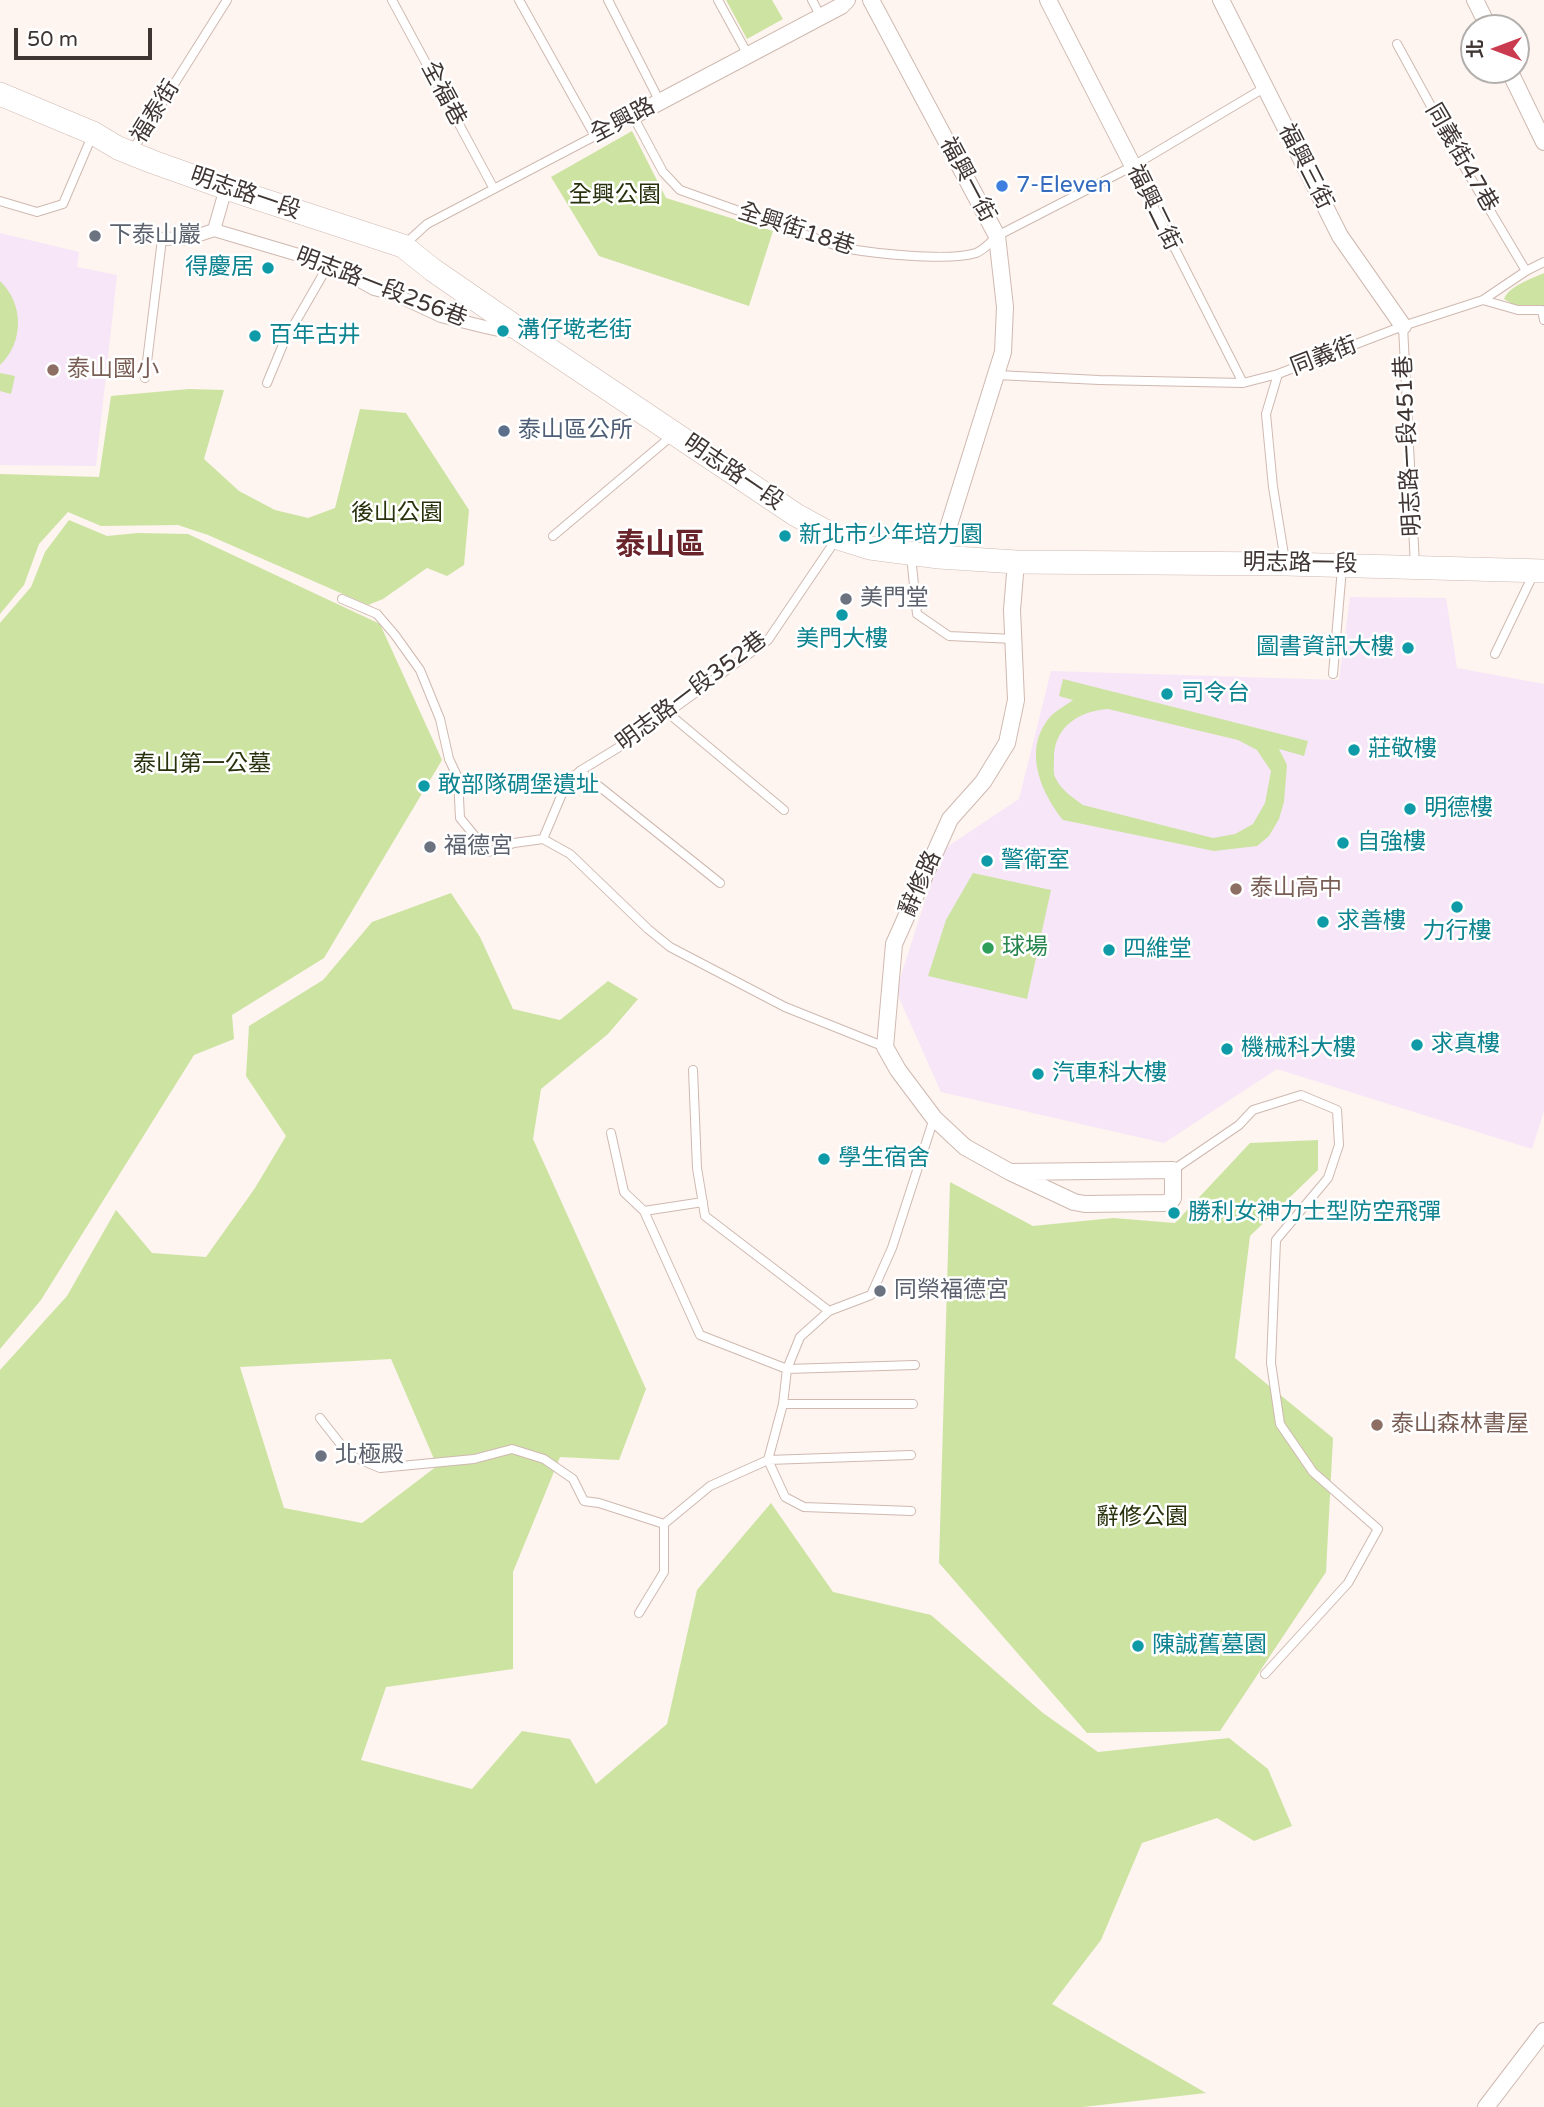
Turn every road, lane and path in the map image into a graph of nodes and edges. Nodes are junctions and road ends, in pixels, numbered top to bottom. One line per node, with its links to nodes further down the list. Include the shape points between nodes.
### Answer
1 (227, 0): 22 (lane, 福泰街)
2 (393, 0): 25 (lane, 全福巷)
3 (519, 0): 20 (lane)
4 (608, 0): 17 (lane)
5 (718, 0): 13 (lane)
6 (811, 0): 11 (lane)
7 (847, 0): 11 (street, 全興路)
8 (872, 0): 28 (street, 福興一街)
9 (1048, 0): 23 (street, 福興二街)
10 (1221, 0): 15 (street, 福興三街)
11 (821, 17): 13 (street, 全興路)
12 (1397, 44): 33 (lane, 同義街47巷)
13 (748, 55): 17 (street, 全興路)
14 (1516, 84): 21 (street)
15 (1264, 88): 23 (lane, 全興街18巷); 36 (street, 福興三街, via 1340,236)
16 (0, 94): 19 (main road, 明志路一段)
17 (660, 102): 18 (street, 全興路)
18 (633, 116): 20 (lane, 全興路); 28 (lane, 全興街18巷, via 663,172 680,190 824,242 863,252 957,257 979,252)
19 (93, 133): 22 (main road, 明志路一段); 26 (lane, via 64,204 37,212)
20 (595, 136): 25 (lane, 全興路)
21 (1544, 142)
22 (131, 153): 24 (main road, 明志路一段)
23 (1133, 166): 28 (lane, 全興街18巷); 42 (lane, 福興二街)
24 (226, 188): 27 (street); 30 (main road, 明志路一段)
25 (494, 189): 30 (lane, 全興路, via 427,224)
26 (0, 201)
27 (214, 230): 29 (street, via 190,238); 32 (street, 明志路一段256巷)
28 (997, 236): 39 (street, 福興一街, via 1005,307)
29 (162, 239): 40 (lane)
30 (403, 246): 37 (main road, 明志路一段)
31 (1544, 262): 33 (lane, 同義街)
32 (329, 264): 37 (street, 明志路一段256巷, via 374,289 441,316 503,331); 41 (lane)
33 (1526, 271): 34 (lane, 同義街)
34 (1483, 300): 35 (lane, via 1518,310 1542,310); 36 (lane, 同義街)
35 (1544, 319)
36 (1403, 326): 38 (lane, 同義街); 51 (lane, 明志路一段451巷)
37 (520, 330): 43 (main road, 明志路一段)
38 (1278, 374): 42 (lane); 49 (lane, 同義街, via 1266,414)
39 (997, 375): 42 (lane); 47 (street, 福興一街)
40 (145, 377)
41 (267, 383)
42 (1242, 383)
43 (674, 434): 44 (lane); 45 (main road, 明志路一段)
44 (553, 536)
45 (838, 538): 46 (main road, 明志路一段); 57 (lane, 明志路一段352巷, via 768,640)
46 (911, 554): 47 (main road, 明志路一段); 54 (lane, via 918,614 949,636)
47 (939, 557): 48 (main road, 明志路一段)
48 (1016, 562): 49 (main road, 明志路一段); 54 (street, 辭修路)
49 (1286, 564): 50 (main road, 明志路一段)
50 (1342, 565): 51 (main road, 明志路一段); 56 (lane)
51 (1415, 566): 52 (main road, 明志路一段)
52 (1540, 571): 55 (lane)
53 (342, 599): 60 (lane, via 377,614 420,670 458,778 460,818 488,852)
54 (1014, 639): 62 (street, 辭修路, via 1016,700 1007,743 983,782 950,819 894,944)
55 (1495, 654)
56 (1333, 674)
57 (667, 713): 58 (lane, 明志路一段352巷); 59 (lane)
58 (580, 771): 60 (lane, 明志路一段352巷, via 567,782); 61 (lane)
59 (784, 810)
60 (543, 839): 62 (lane, via 569,854 670,947 785,1007)
61 (720, 884)
62 (885, 1047): 64 (street)
63 (693, 1070): 68 (lane)
64 (934, 1118): 67 (street, via 965,1147); 70 (lane, via 892,1248 871,1295)
65 (611, 1133): 69 (lane, via 624,1192)
66 (1173, 1170): 67 (street); 67 (street, via 1170,1202 1085,1204); 81 (lane, via 1239,1125 1253,1110 1301,1095 1337,1110 1339,1144 1328,1178 1276,1240 1271,1363 1280,1424 1313,1472 1378,1529 1348,1583)
67 (1010, 1172)
68 (703, 1202): 69 (lane); 70 (lane, via 705,1216)
69 (644, 1211): 72 (lane, via 701,1335)
70 (829, 1311): 72 (lane, via 800,1337)
71 (915, 1365): 72 (lane)
72 (788, 1369): 73 (lane)
73 (783, 1404): 74 (lane); 77 (lane)
74 (914, 1404)
75 (320, 1418): 79 (lane, via 349,1455 380,1468 474,1459 512,1449 544,1459 573,1479 584,1501)
76 (911, 1455): 77 (lane)
77 (768, 1460): 78 (lane, via 785,1496 804,1507); 79 (lane, via 710,1486)
78 (911, 1511)
79 (664, 1524): 80 (lane, via 664,1572)
80 (639, 1613)
81 (1265, 1674)
82 (1544, 2031): 83 (street)
83 (1486, 2107)

